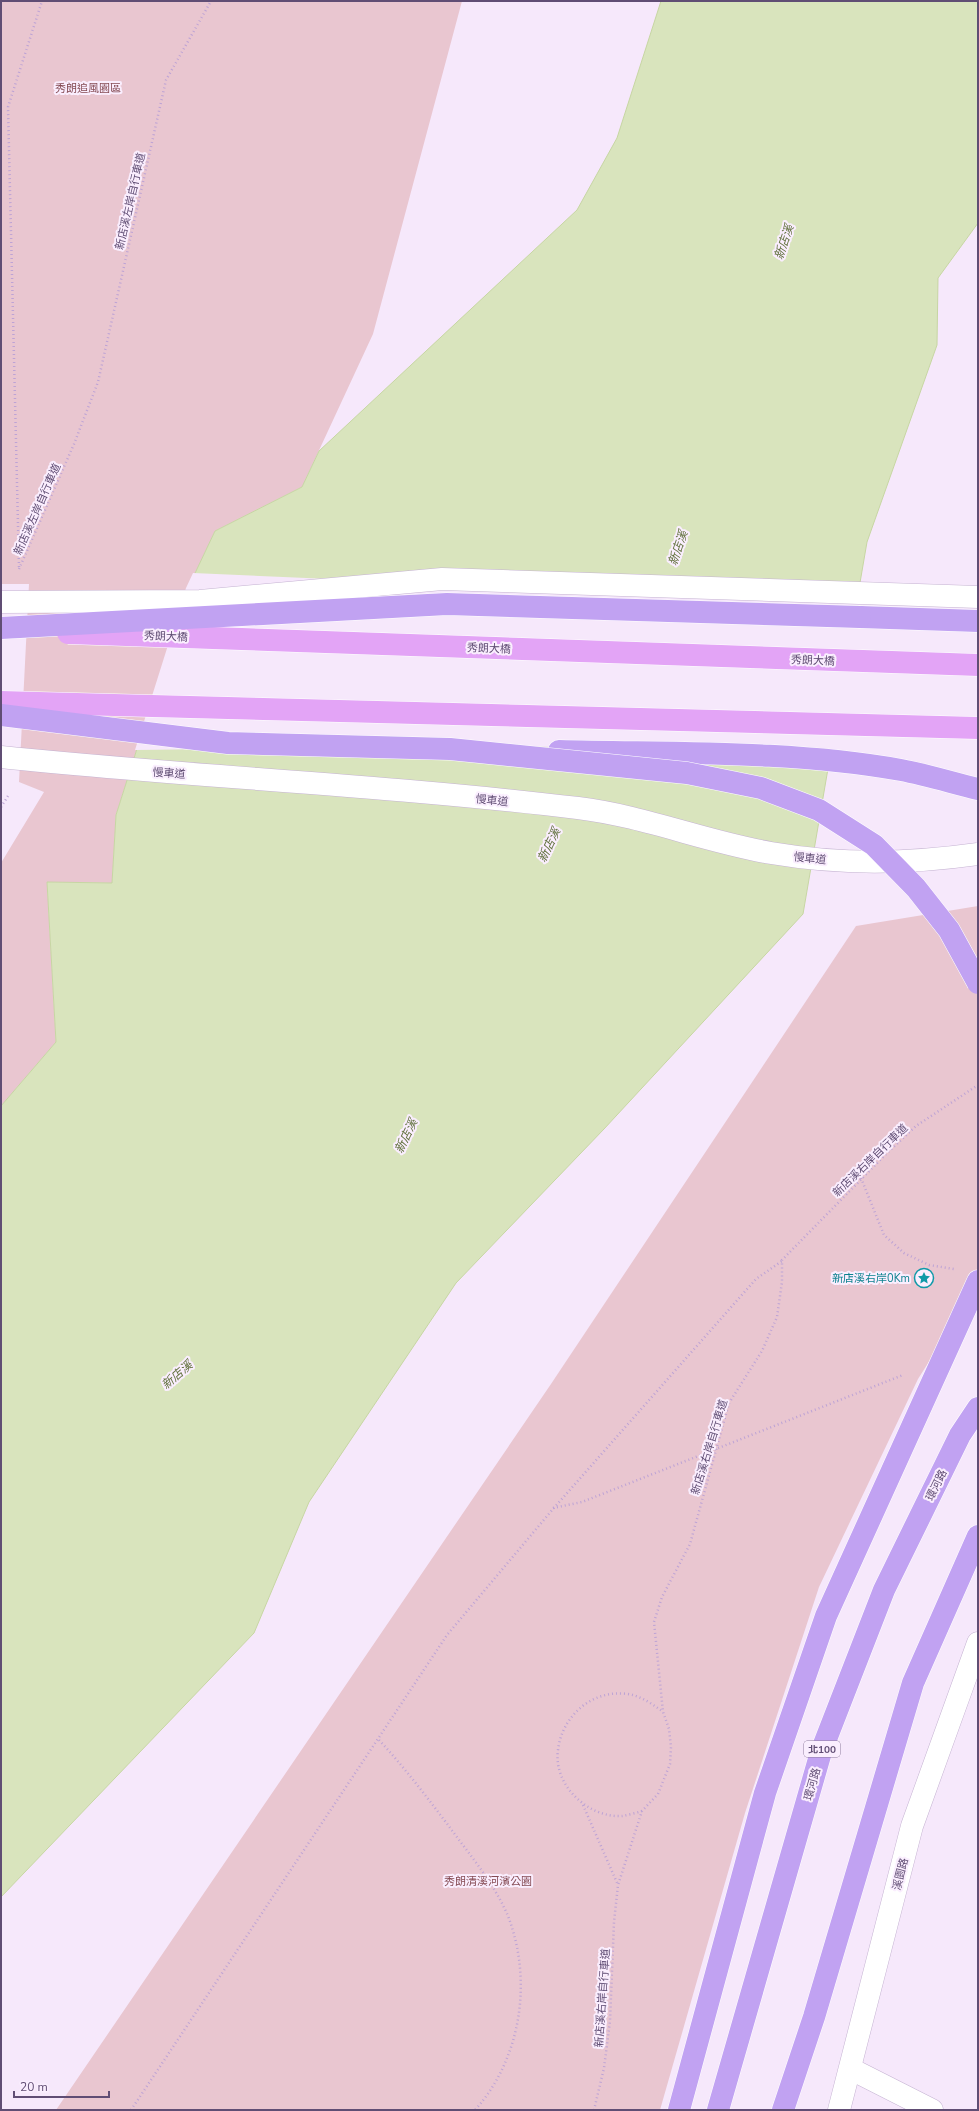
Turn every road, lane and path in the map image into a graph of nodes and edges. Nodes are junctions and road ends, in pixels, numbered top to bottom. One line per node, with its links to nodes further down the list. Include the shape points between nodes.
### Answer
1 (42, 1): 2 (path, 新店溪左岸自行車道, via 8,107 19,569 74,444 98,382 166,80)
2 (211, 1)
3 (978, 597): 4 (street, bridge, via 442,579 200,601)
4 (1, 602)
5 (978, 621): 6 (highway, bridge, via 446,604)
6 (1, 629): 7 (main road, 秀朗大橋, bridge)
7 (978, 666)
8 (1, 702): 10 (main road, bridge)
9 (1, 716): 11 (highway, bridge, via 228,743)
10 (978, 728)
11 (450, 749): 13 (highway, bridge, via 762,756 823,760 902,770); 17 (highway, bridge, via 687,773 761,788 819,810 874,845 916,888 949,930)
12 (1, 757): 16 (street, 慢車道, bridge, via 121,770 393,790 581,808 770,853 854,862 926,861)
13 (978, 789)
14 (8, 796): 15 (path)
15 (1, 807)
16 (978, 854)
17 (978, 983)
18 (978, 1085): 19 (path, 新店溪右岸自行車道, via 916,1126)
19 (861, 1178): 20 (path, 新店溪右岸自行車道); 21 (path, via 884,1235 904,1253 929,1265)
20 (782, 1260): 25 (path, 新店溪右岸自行車道, via 777,1317 762,1351 728,1403); 26 (path, via 756,1280)
21 (958, 1270)
22 (978, 1281): 38 (highway, via 826,1616 766,1792)
23 (908, 1372): 25 (path, via 898,1379)
24 (978, 1408): 39 (highway, 環河路 / 北100, via 960,1435 884,1590 821,1752)
25 (715, 1451): 26 (path, via 582,1502); 29 (path, 新店溪右岸自行車道, via 690,1544 662,1597 654,1622)
26 (553, 1509): 30 (path, via 447,1635)
27 (978, 1536): 40 (highway, via 913,1683 814,2017)
28 (978, 1643): 34 (street, 溪園路, via 912,1826)
29 (663, 1712): 31 (path, via 647,1700 628,1694 608,1694 589,1701 573,1714 562,1732 557,1751 563,1778 569,1790); 32 (path, via 671,1741 670,1764 658,1794)
30 (379, 1740): 35 (path); 36 (path, via 402,1764 489,1881 508,1917 519,1959 521,2008 511,2050 489,2095)
31 (583, 1804): 32 (path, via 601,1813 621,1816); 33 (path)
32 (642, 1811): 33 (path, 新店溪右岸自行車道)
33 (618, 1885): 37 (path, 新店溪右岸自行車道, via 610,2021 604,2068)
34 (850, 2069): 41 (street, 溪園路); 42 (street)
35 (131, 2110)
36 (475, 2110)
37 (594, 2110)
38 (679, 2110)
39 (718, 2110)
40 (783, 2110)
41 (839, 2110)
42 (932, 2110)

